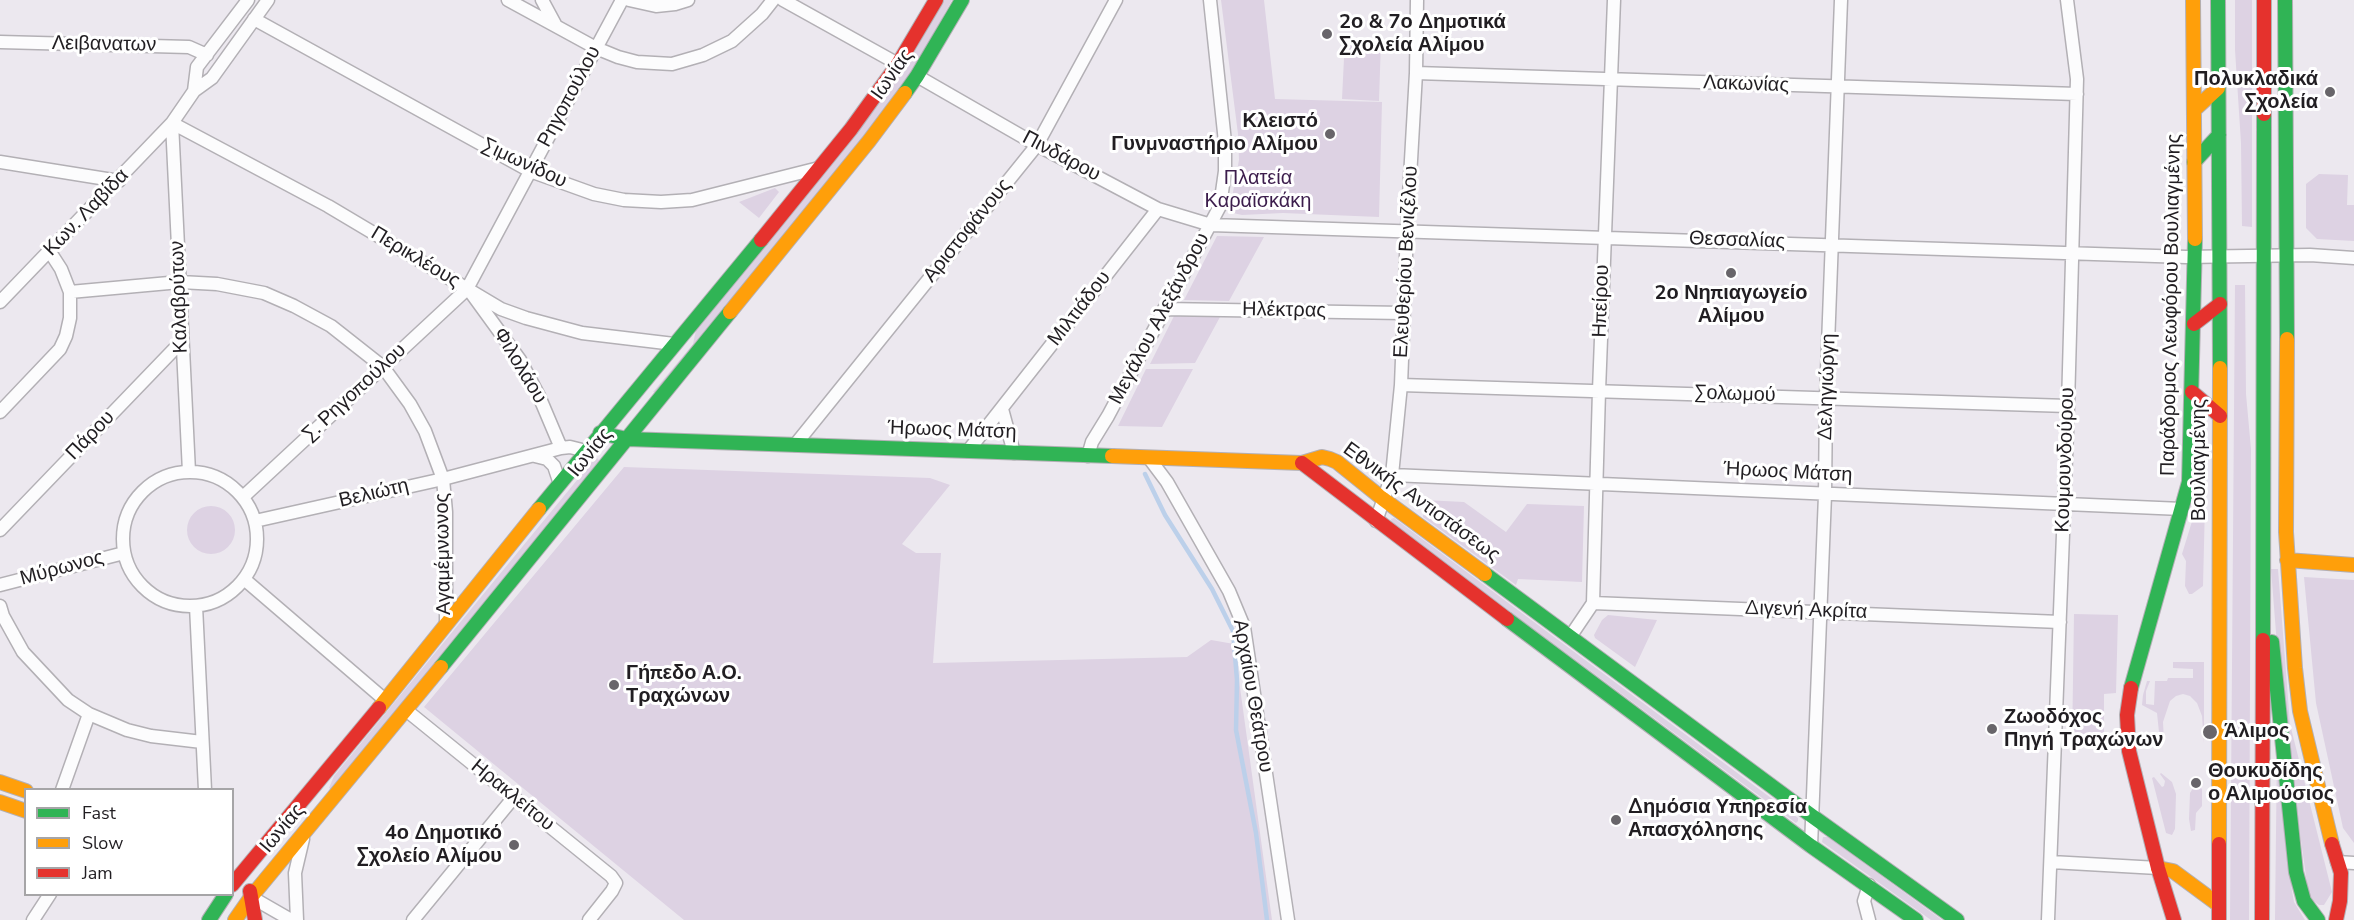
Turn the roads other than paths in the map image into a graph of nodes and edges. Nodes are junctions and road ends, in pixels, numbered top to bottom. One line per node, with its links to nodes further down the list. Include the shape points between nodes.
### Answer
1 (248, 0): 26 (street)
2 (268, 0): 22 (street)
3 (508, 0): 23 (street)
4 (542, 0): 23 (street)
5 (622, 0): 25 (street, Ρηγοπούλου)
6 (629, 0): 7 (street, via 656,6)
7 (688, 0)
8 (773, 0): 25 (street, via 732,41 686,61 637,62)
9 (783, 0): 27 (street)
10 (936, 0): 27 (street, Ιωνίας)
11 (962, 0): 29 (street, Ιωνίας)
12 (1116, 0): 38 (street, Αριστοφάνους)
13 (1210, 0): 45 (street, Μεγάλου Αλεξάνδρου, via 1225,142 1220,206)
14 (1417, 0): 28 (street, Ελευθερίου Βενιζέλου)
15 (1614, 0): 30 (street, Ηπείρου)
16 (1841, 0): 31 (street, Δεληγιώργη)
17 (2067, 0): 34 (street, Κουμουνδούρου)
18 (2193, 0): 35 (street, Παράδρομος Λεωφόρου Βουλιαγμένης)
19 (2218, 0): 32 (street, Βουλιαγμένης)
20 (2264, 0): 52 (street)
21 (2285, 0): 53 (street)
22 (254, 19): 33 (street, via 212,78); 42 (street, Σιμωνίδου)
23 (555, 25): 25 (street)
24 (0, 42): 26 (street, Λειβανατων, via 189,47)
25 (596, 48): 42 (street, Ρηγοπούλου)
26 (207, 55): 33 (street, via 197,67)
27 (898, 64): 41 (street, Ιωνίας)
28 (1416, 74): 30 (street, Λακωνίας); 46 (street, Ελευθερίου Βενιζέλου)
29 (917, 76): 38 (street, Πινδάρου); 76 (street, Ιωνίας, via 853,161)
30 (1612, 80): 31 (street, Λακωνίας); 47 (street, Ηπείρου)
31 (1838, 88): 34 (street, Λακωνίας); 48 (street, Δεληγιώργη)
32 (2218, 88): 35 (street); 37 (street, Βουλιαγμένης)
33 (194, 91): 36 (street, Κων. Λαβίδα)
34 (2076, 94): 50 (street, Κουμουνδούρου)
35 (2195, 109): 40 (street, Παράδρομος Λεωφόρου Βουλιαγμένης)
36 (172, 123): 43 (street, Κων. Λαβίδα); 56 (street, Καλαβρύτων); 57 (street, Περικλέους, via 328,206)
37 (2219, 135): 40 (street); 54 (street, Βουλιαγμένης)
38 (1037, 145): 44 (street, Πινδάρου); 77 (street, Αριστοφάνους)
39 (0, 162): 43 (street)
40 (2194, 162): 51 (street, Παράδρομος Λεωφόρου Βουλιαγμένης)
41 (819, 168): 42 (street, Σιμωνίδου, via 712,196 661,202 594,194); 65 (street, Ιωνίας)
42 (530, 171): 57 (street, Ρηγοπούλου)
43 (119, 181): 49 (street, Κων. Λαβίδα)
44 (1158, 209): 45 (street, Πινδάρου); 72 (street, Μιλτιάδου)
45 (1211, 225): 46 (street, Θεσσαλίας); 61 (street, Μεγάλου Αλεξάνδρου)
46 (1407, 230): 47 (street, Θεσσαλίας); 62 (street, Ελευθερίου Βενιζέλου)
47 (1605, 237): 48 (street, Θεσσαλίας); 68 (street, Ηπείρου)
48 (1833, 244): 50 (street, Θεσσαλίας); 70 (street, Δεληγιώργη)
49 (50, 252): 58 (street); 59 (street, Κων. Λαβίδα)
50 (2072, 252): 51 (street, Θεσσαλίας); 71 (street, Κουμουνδούρου)
51 (2195, 256): 54 (street, Θεσσαλίας); 63 (street, Παράδρομος Λεωφόρου Βουλιαγμένης)
52 (2263, 256): 53 (street, Θεσσαλίας); 54 (street, Θεσσαλίας); 103 (street)
53 (2287, 256): 55 (street, Θεσσαλίας); 100 (street)
54 (2220, 257): 60 (street, Βουλιαγμένης)
55 (2354, 258)
56 (180, 282): 58 (street, Αγαμέμνωνος); 64 (street, Καλαβρύτων); 66 (street, Αγαμέμνωνος, via 218,284 274,297 331,326)
57 (468, 289): 65 (street, Περικλέους, via 501,309 555,327); 66 (street, Σ. Ρηγοπούλου); 78 (street, Φιλολάου, via 520,360)
58 (70, 292): 73 (street, via 70,318 60,350)
59 (0, 302)
60 (2220, 304): 63 (street); 74 (street, Βουλιαγμένης)
61 (1164, 309): 62 (street, Ηλέκτρας); 83 (street, Μεγάλου Αλεξάνδρου)
62 (1404, 313): 67 (street, Ελευθερίου Βενιζέλου)
63 (2193, 324): 69 (street, Παράδρομος Λεωφόρου Βουλιαγμένης)
64 (182, 341): 86 (street, Καλαβρύτων); 98 (street, Πάρου)
65 (674, 344): 75 (street, Ιωνίας)
66 (383, 367): 88 (street, Αγαμέμνωνος, via 425,431); 92 (street, Σ. Ρηγοπούλου)
67 (1401, 385): 68 (street, Σολωμού); 87 (street, Ελευθερίου Βενιζέλου)
68 (1599, 391): 70 (street, Σολωμού); 90 (street, Ηπείρου)
69 (2192, 392): 74 (street); 95 (street, Παράδρομος Λεωφόρου Βουλιαγμένης, via 2189,482)
70 (1826, 398): 71 (street, Σολωμού); 91 (street, Δεληγιώργη)
71 (2068, 406): 94 (street, Κουμουνδούρου)
72 (1002, 409): 80 (street, Μιλτιάδου); 81 (street)
73 (0, 412)
74 (2220, 417): 138 (street, Βουλιαγμένης)
75 (600, 433): 76 (street, Ήρωος Μάτση); 79 (street, Ιωνίας)
76 (627, 439): 77 (street, Ήρωος Μάτση); 113 (street, Ιωνίας)
77 (795, 445): 80 (street, Ήρωος Μάτση)
78 (561, 447): 79 (street); 82 (street, Βελιώτη)
79 (586, 451): 89 (street, Ιωνίας)
80 (968, 452): 81 (street, Ήρωος Μάτση)
81 (1014, 453): 83 (street, Ήρωος Μάτση)
82 (534, 456): 88 (street, Βελιώτη); 89 (street, via 547,459 554,466)
83 (1088, 456): 84 (street, Ήρωος Μάτση)
84 (1149, 458): 85 (street, Ήρωος Μάτση); 147 (street, Αρχαίου Θεάτρου, via 1167,482 1223,581 1244,627)
85 (1302, 463): 93 (street, Εθνικής Αντιστάσεως, via 1322,457 1337,462); 97 (street, Εθνικής Αντιστάσεως)
86 (189, 472): 92 (street, via 219,478); 99 (street, via 163,478 136,499 125,523)
87 (1392, 475): 90 (street, Ήρωος Μάτση); 93 (street, Ελευθερίου Βενιζέλου)
88 (443, 478): 96 (street, Βελιώτη); 110 (street, Αγαμέμνωνος)
89 (560, 484): 110 (street, Ιωνίας)
90 (1597, 484): 91 (street, Ήρωος Μάτση); 105 (street, Ηπείρου)
91 (1826, 495): 94 (street, Ήρωος Μάτση); 108 (street, Δεληγιώργη)
92 (243, 497): 96 (street)
93 (1383, 499): 97 (street, Ελευθερίου Βενιζέλου); 111 (street, Εθνικής Αντιστάσεως)
94 (2065, 504): 95 (street, Ήρωος Μάτση); 109 (street, Κουμουνδούρου)
95 (2182, 508): 130 (street, Παράδρομος Λεωφόρου Βουλιαγμένης, via 2127,715 2129,751)
96 (255, 521): 102 (street, via 257,552)
97 (1376, 521): 125 (street, Εθνικής Αντιστάσεως)
98 (0, 530)
99 (124, 553): 104 (street, Μύρωνος); 107 (street, via 132,573 151,594 171,604)
100 (2287, 560): 101 (street); 127 (street, via 2300,711)
101 (2354, 565)
102 (244, 579): 107 (street, via 223,598); 112 (street)
103 (2262, 581): 154 (street); 155 (street, via 2278,686 2296,872 2304,902)
104 (0, 585)
105 (1593, 603): 108 (street, Διγενή Ακρίτα); 111 (street)
106 (0, 606): 114 (street, via 13,635 38,670 68,700)
107 (196, 606): 115 (street)
108 (1820, 611): 109 (street, Διγενή Ακρίτα); 123 (street, Δεληγιώργη)
109 (2060, 622): 126 (street, Κουμουνδούρου)
110 (446, 625): 112 (street, Ιωνίας)
111 (1570, 637): 123 (street, Εθνικής Αντιστάσεως)
112 (385, 700): 129 (street, Ιωνίας)
113 (406, 710): 120 (street, Ηρακλείτου); 124 (street, Ιωνίας)
114 (90, 714): 115 (street, via 151,736); 117 (street)
115 (202, 742): 118 (street)
116 (0, 782): 119 (street)
117 (62, 788)
118 (205, 788)
119 (24, 790)
120 (514, 797): 145 (street); 146 (street, Ηρακλείτου, via 616,883)
121 (0, 802): 122 (street)
122 (24, 810)
123 (1812, 816): 125 (street, Δεληγιώργη); 150 (street, Εθνικής Αντιστάσεως)
124 (307, 831): 137 (street, Ιωνίας); 144 (street, via 295,873)
125 (1811, 846): 132 (street, Εθνικής Αντιστάσεως)
126 (2050, 862): 130 (street); 151 (street, Κουμουνδούρου)
127 (2337, 862): 128 (street); 156 (street, via 2341,888)
128 (2354, 863)
129 (239, 865): 131 (street, Ιωνίας); 137 (street)
130 (2158, 868): 138 (street, via 2173,871); 152 (street, Παράδρομος Λεωφόρου Βουλιαγμένης)
131 (234, 882)
132 (1869, 885): 148 (street, via 1864,901); 149 (street, Εθνικής Αντιστάσεως)
133 (234, 886): 137 (street)
134 (234, 893): 139 (street)
135 (49, 896): 140 (street)
136 (225, 896): 141 (street)
137 (251, 897): 139 (street, Ιωνίας); 142 (street); 143 (street)
138 (2219, 905): 153 (street, Βουλιαγμένης)
139 (237, 918)
140 (33, 920)
141 (209, 920)
142 (255, 920)
143 (291, 920)
144 (297, 920)
145 (413, 920)
146 (589, 920)
147 (1288, 920)
148 (1869, 920)
149 (1916, 920)
150 (1957, 920)
151 (2048, 920)
152 (2174, 920)
153 (2219, 920)
154 (2262, 920)
155 (2318, 920)
156 (2336, 920)

